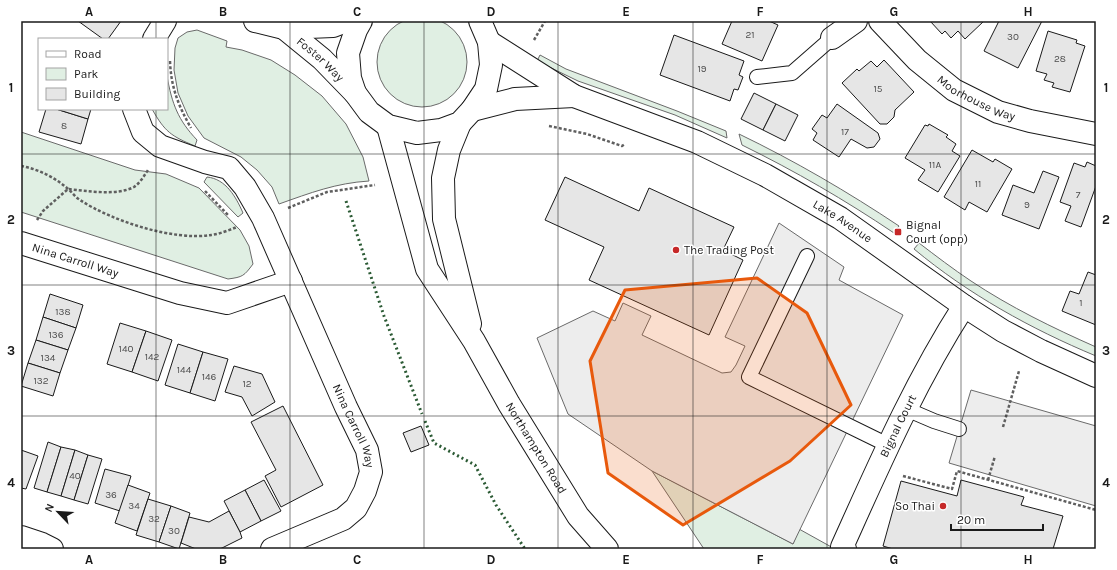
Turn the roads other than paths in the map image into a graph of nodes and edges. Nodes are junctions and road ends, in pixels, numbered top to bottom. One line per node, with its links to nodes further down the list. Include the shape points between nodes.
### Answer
1 (165, 21): 9 (street)
2 (255, 21): 8 (street, Foster Way)
3 (346, 21): 8 (street, Foster Way, via 333,26)
4 (361, 21): 13 (street, via 348,54 350,78)
5 (480, 21): 11 (street, Northampton Road)
6 (856, 21): 10 (street)
7 (880, 21): 18 (street, Moorhouse Way, via 917,60 954,90 1005,114 1030,121)
8 (284, 28): 13 (street, Foster Way, via 322,59)
9 (155, 38)
10 (832, 38): 12 (lane, via 792,74)
11 (489, 42): 14 (street); 16 (street, Northampton Road, via 491,65 486,89)
12 (757, 77)
13 (355, 93): 17 (street, via 369,112)
14 (574, 96): 16 (street, via 515,99); 22 (street, Lake Avenue, via 697,142 765,175 840,218)
15 (134, 110): 21 (street, Nina Carroll Way, via 143,132 160,146 229,168 245,187)
16 (466, 117): 17 (street, via 441,130 417,133); 23 (street, Northampton Road, via 449,150 443,178 444,219)
17 (388, 126): 23 (street, Northampton Road, via 427,269)
18 (1095, 129)
19 (25, 244): 21 (street, Nina Carroll Way, via 180,293 227,302)
20 (807, 256): 27 (lane, via 750,377)
21 (291, 281): 30 (street, Nina Carroll Way, via 367,450 371,472 365,492 356,508 343,519)
22 (964, 306): 24 (street, Lake Avenue, via 1003,331); 25 (street, Bignal Court, via 931,359)
23 (474, 341): 31 (street, Northampton Road, via 509,404 578,516)
24 (1096, 376)
25 (906, 409): 26 (lane); 27 (street, Bignal Court)
26 (959, 429)
27 (888, 445): 32 (street, Bignal Court, via 842,547)
28 (21, 537): 29 (street)
29 (52, 549)
30 (272, 549)
31 (607, 549)
32 (845, 549)

